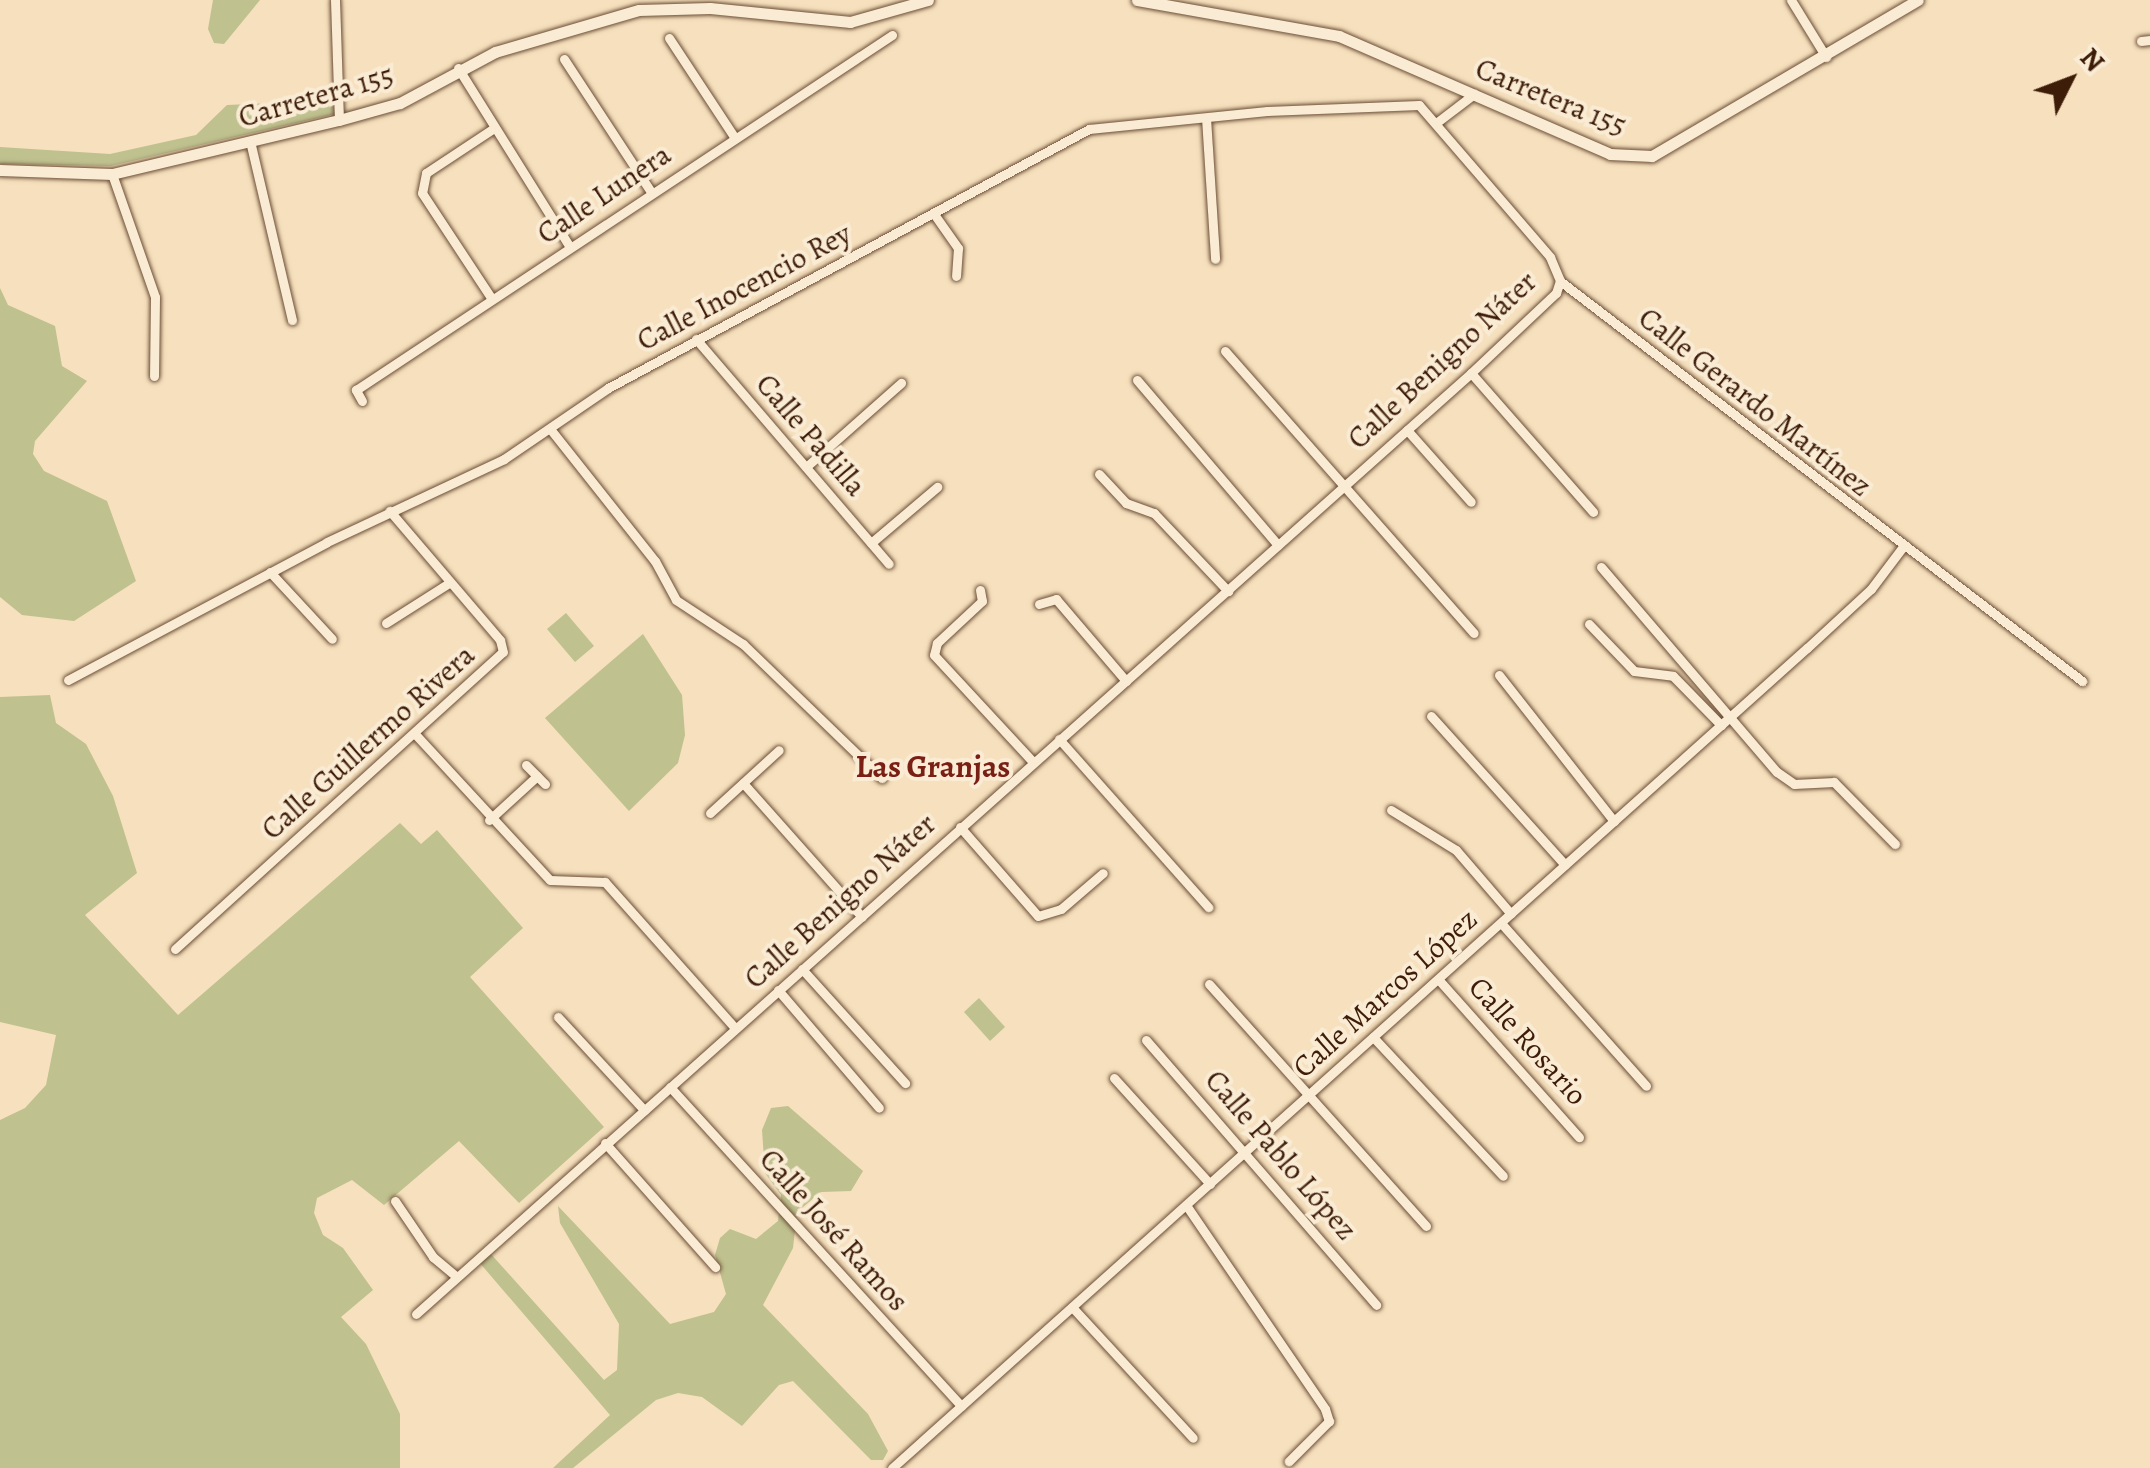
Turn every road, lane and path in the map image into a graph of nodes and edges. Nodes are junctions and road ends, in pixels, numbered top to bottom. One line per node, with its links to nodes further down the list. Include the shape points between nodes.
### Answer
1 (335, 0): 15 (street)
2 (870, 0): 7 (street)
3 (928, 0): 7 (street, Carretera 155)
4 (1138, 0): 13 (street, Carretera 155, via 1339,36)
5 (1790, 0): 10 (street)
6 (1918, 0): 10 (street, Carretera 155)
7 (876, 15): 12 (street, Carretera 155, via 817,22 710,8 639,10)
8 (892, 35): 18 (street, Calle Lunera)
9 (669, 38): 18 (street)
10 (1826, 58): 13 (street, Carretera 155, via 1652,156 1610,154)
11 (564, 59): 22 (street)
12 (458, 68): 15 (street, Carretera 155, via 400,102); 17 (street)
13 (1474, 94): 16 (street)
14 (1206, 118): 16 (street, Calle Inocencio Rey, via 1419,104); 23 (street, Calle Inocencio Rey, via 1089,130); 25 (street)
15 (339, 120): 19 (street, Carretera 155)
16 (1436, 123): 27 (street, Calle Gerardo Martínez, via 1476,179 1550,257)
17 (491, 130): 24 (street); 28 (street, via 426,173 422,193)
18 (735, 138): 22 (street, Calle Lunera)
19 (250, 141): 21 (street, Carretera 155); 29 (street)
20 (0, 170): 21 (street, Carretera 155)
21 (112, 174): 33 (street, via 154,297)
22 (651, 192): 24 (street, Calle Lunera)
23 (934, 214): 26 (street, via 958,248); 30 (street, Calle Inocencio Rey)
24 (570, 247): 28 (street, Calle Lunera)
25 (1214, 259)
26 (956, 276)
27 (1560, 280): 32 (street, Calle Benigno Náter, via 1556,294); 48 (street, Calle Gerardo Martínez)
28 (492, 300): 36 (street, Calle Lunera, via 356,390)
29 (292, 320)
30 (696, 339): 37 (street, Calle Inocencio Rey); 39 (street, Calle Padilla)
31 (1226, 352): 41 (street)
32 (1470, 373): 38 (street, Calle Benigno Náter); 45 (street)
33 (154, 376)
34 (1137, 380): 47 (street)
35 (900, 384): 39 (street)
36 (362, 402)
37 (550, 430): 44 (street, Calle Inocencio Rey, via 504,459); 72 (street, via 655,561 676,600 743,644)
38 (1406, 430): 41 (street, Calle Benigno Náter); 43 (street)
39 (806, 468): 46 (street, Calle Padilla)
40 (1098, 474): 54 (street, via 1126,503 1154,513)
41 (1344, 486): 47 (street, Calle Benigno Náter); 58 (street)
42 (937, 488): 46 (street)
43 (1471, 502)
44 (390, 511): 51 (street, Calle Inocencio Rey); 52 (street, Calle Guillermo Rivera)
45 (1594, 512)
46 (870, 543): 49 (street, Calle Padilla)
47 (1278, 545): 54 (street, Calle Benigno Náter)
48 (1902, 548): 63 (street, Calle Gerardo Martínez, via 2023,630); 64 (street, Calle Marcos López, via 1870,589)
49 (889, 564)
50 (1602, 566): 64 (street)
51 (270, 572): 59 (street); 61 (street, Calle Inocencio Rey)
52 (449, 582): 56 (street); 67 (street, Calle Guillermo Rivera, via 503,652)
53 (980, 590): 70 (street, via 982,601 937,643 934,655)
54 (1228, 591): 62 (street, Calle Benigno Náter)
55 (1039, 604): 62 (street, via 1056,599)
56 (386, 623)
57 (1589, 624): 66 (street, via 1634,671 1673,676)
58 (1474, 633)
59 (332, 639)
60 (1499, 675): 77 (street)
61 (68, 680)
62 (1126, 680): 68 (street, Calle Benigno Náter)
63 (2082, 681)
64 (1732, 715): 66 (street, Calle Marcos López); 79 (street, via 1777,772 1794,784 1834,782)
65 (1431, 716): 80 (street)
66 (1721, 725): 77 (street, Calle Marcos López)
67 (416, 734): 76 (street); 86 (street, Calle Guillermo Rivera)
68 (1060, 739): 70 (street, Calle Benigno Náter); 82 (street)
69 (778, 750): 73 (street)
70 (1033, 762): 78 (street, Calle Benigno Náter)
71 (526, 764): 76 (street, via 541,780)
72 (882, 778)
73 (743, 783): 75 (street); 84 (street)
74 (1391, 810): 83 (street, via 1456,850)
75 (710, 813)
76 (489, 820): 92 (street, via 550,880 606,882)
77 (1614, 822): 80 (street, Calle Marcos López)
78 (960, 827): 81 (street, via 1038,916 1061,909); 84 (street, Calle Benigno Náter)
79 (1896, 844)
80 (1565, 866): 83 (street, Calle Marcos López)
81 (1104, 874)
82 (1208, 906)
83 (1511, 914): 85 (street, Calle Marcos López)
84 (862, 917): 87 (street, Calle Benigno Náter)
85 (1501, 923): 88 (street, Calle Marcos López); 97 (street)
86 (175, 949)
87 (802, 969): 90 (street, Calle Benigno Náter); 96 (street)
88 (1438, 979): 93 (street, Calle Marcos López); 102 (street, Calle Rosario)
89 (1210, 984): 99 (street)
90 (778, 990): 92 (street, Calle Benigno Náter); 100 (street)
91 (558, 1017): 101 (street)
92 (735, 1028): 98 (street, Calle Benigno Náter)
93 (1373, 1038): 99 (street, Calle Marcos López); 105 (street)
94 (1146, 1040): 104 (street, Calle Pablo López)
95 (1114, 1078): 106 (street)
96 (905, 1083)
97 (1646, 1086)
98 (670, 1087): 101 (street, Calle Benigno Náter); 115 (street, Calle José Ramos)
99 (1309, 1095): 104 (street, Calle Marcos López); 109 (street)
100 (880, 1108)
101 (644, 1110): 103 (street, Calle Benigno Náter)
102 (1580, 1137)
103 (605, 1144): 110 (street); 111 (street, Calle Benigno Náter)
104 (1248, 1150): 106 (street, Calle Marcos López); 112 (street, Calle Pablo López)
105 (1502, 1176)
106 (1210, 1184): 108 (street, Calle Marcos López)
107 (395, 1201): 111 (street, via 433,1257)
108 (1186, 1205): 113 (street, Calle Marcos López); 117 (street, via 1325,1409 1329,1420)
109 (1426, 1226)
110 (715, 1267)
111 (457, 1277): 114 (street, Calle Benigno Náter)
112 (1376, 1305)
113 (1072, 1307): 115 (street, Calle Marcos López); 116 (street)
114 (416, 1314)
115 (961, 1406): 118 (street, Calle Marcos López)
116 (1192, 1438)
117 (1289, 1460)
118 (892, 1468)

